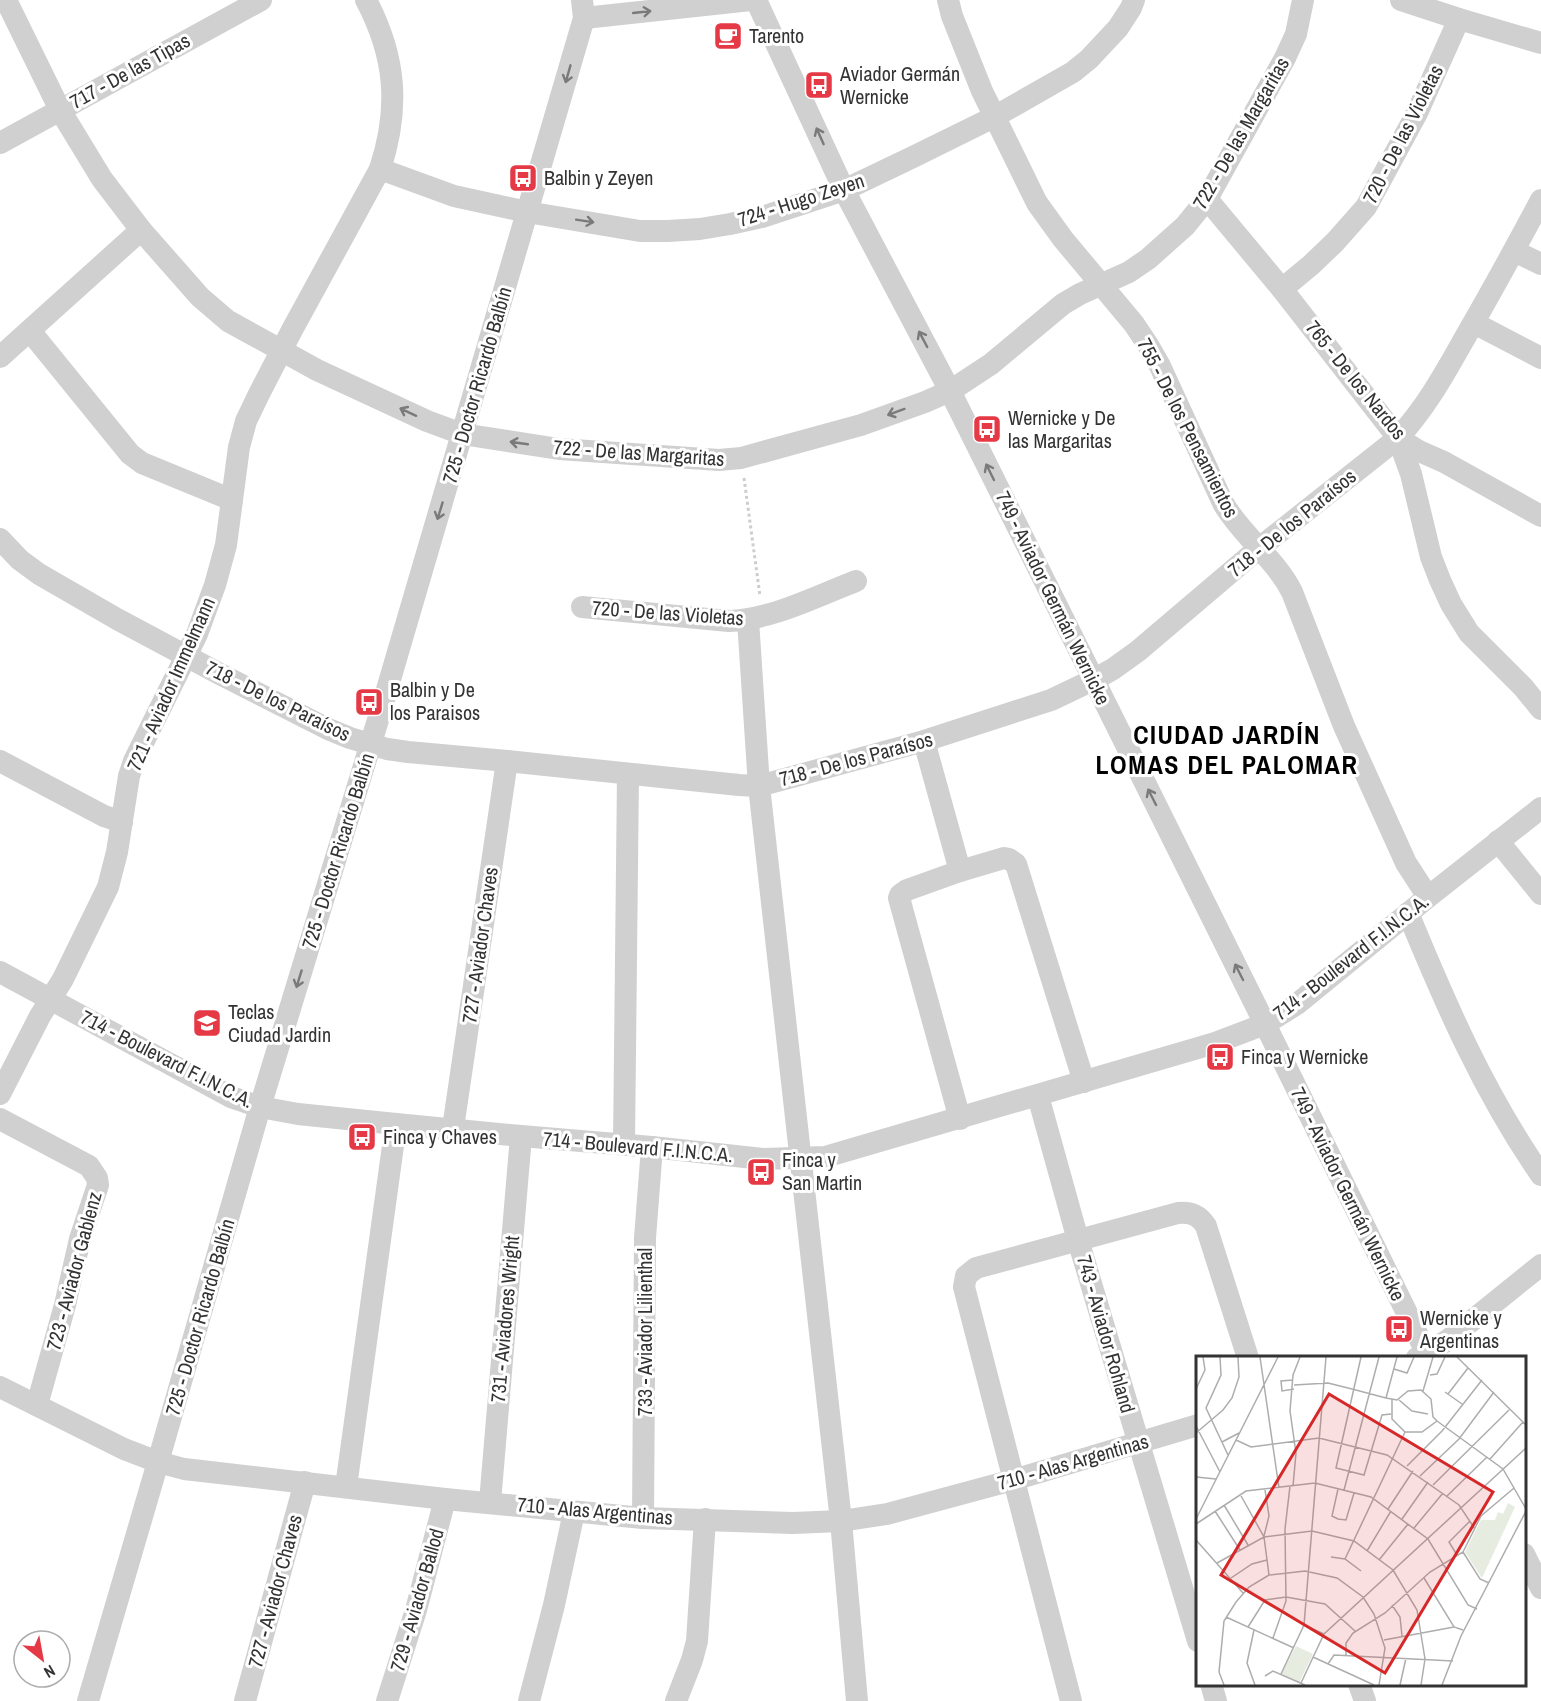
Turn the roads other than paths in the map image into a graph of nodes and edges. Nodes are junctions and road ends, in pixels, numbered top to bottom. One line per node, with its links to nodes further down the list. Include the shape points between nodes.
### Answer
1 (6, 0): 13 (street, 722 - De las Margaritas)
2 (261, 0): 13 (street, 717 - De las Tipas)
3 (366, 0): 16 (street, 721 - Aviador Immelmann, via 387,48 391,73 393,100)
4 (751, 0): 10 (street, one-way to 4)
5 (756, 0): 17 (street, 749 - Aviador Germán Wernicke, one-way to 5)
6 (948, 0): 14 (street, 755 - De los Pensamientos)
7 (1134, 0): 14 (street, 724 - Hugo Zeyen, via 1118,28 1089,59)
8 (1303, 0): 18 (street, 722 - De las Margaritas, via 1296,34)
9 (1401, 0): 11 (street)
10 (583, 9): 20 (street, 725 - Doctor Ricardo Balbín, one-way to 20)
11 (1459, 19): 12 (street); 25 (street, 720 - De las Violetas, via 1417,113 1366,207 1311,266)
12 (1541, 43)
13 (60, 110): 15 (street, 717 - De las Tipas); 21 (street, 722 - De las Margaritas, via 102,179)
14 (994, 117): 17 (street, 724 - Hugo Zeyen); 24 (street, 755 - De los Pensamientos, via 1037,203)
15 (0, 143)
16 (380, 169): 20 (street, 724 - Hugo Zeyen, via 454,196); 28 (street, 721 - Aviador Immelmann)
17 (844, 190): 20 (street, 724 - Hugo Zeyen, one-way to 17, via 640,231 689,230 762,217); 31 (street, 749 - Aviador Germán Wernicke, one-way to 17)
18 (1207, 199): 24 (street, 722 - De las Margaritas, via 1185,226 1148,259); 25 (street, 765 - De los Nardos)
19 (1541, 200): 22 (street, 718 - De los Paraísos)
20 (527, 212): 32 (street, 725 - Doctor Ricardo Balbín)
21 (141, 230): 27 (street); 28 (street, 722 - De las Margaritas, via 215,311)
22 (1514, 251): 23 (street); 26 (street, 718 - De los Paraísos)
23 (1541, 264)
24 (1101, 284): 31 (street, 722 - De las Margaritas, via 1063,304 991,364); 37 (street, 755 - De los Pensamientos, via 1134,324 1160,366 1223,503)
25 (1282, 289): 33 (street, 765 - De los Nardos)
26 (1474, 323): 30 (street); 33 (street, 718 - De los Paraísos, via 1430,399)
27 (30, 331): 29 (street); 34 (street, via 130,454 142,463)
28 (282, 350): 32 (street, 722 - De las Margaritas, one-way to 28); 34 (street, 721 - Aviador Immelmann, via 246,421)
29 (0, 357)
30 (1541, 358)
31 (950, 391): 32 (street, 722 - De las Margaritas, one-way to 32, via 861,425 741,458 719,460 569,449); 42 (street, 749 - Aviador Germán Wernicke, one-way to 31)
32 (462, 434): 45 (street, 725 - Doctor Ricardo Balbín, one-way to 45)
33 (1398, 438): 35 (street, 765 - De los Nardos); 37 (street, 718 - De los Paraísos); 43 (street, via 1431,557 1451,604 1469,633)
34 (232, 500): 41 (street, 721 - Aviador Immelmann, via 215,585)
35 (1541, 516)
36 (0, 539): 41 (street, 718 - De los Paraísos, via 39,574)
37 (1258, 549): 42 (street, 718 - De los Paraísos, via 1138,651); 55 (street, 755 - De los Pensamientos, via 1292,592 1344,726 1406,863)
38 (856, 581): 40 (street, 720 - De las Violetas)
39 (582, 607): 40 (street, 720 - De las Violetas)
40 (748, 620): 49 (street)
41 (186, 655): 45 (street, 718 - De los Paraísos, via 328,729); 51 (street, 721 - Aviador Immelmann, via 134,761)
42 (1093, 680): 44 (street, 718 - De los Paraísos, via 1051,700); 59 (street, 749 - Aviador Germán Wernicke, one-way to 42)
43 (1541, 710)
44 (924, 741): 49 (street, 718 - De los Paraísos); 53 (street)
45 (370, 744): 47 (street, 718 - De los Paraísos, via 408,752); 63 (street, 725 - Doctor Ricardo Balbín, one-way to 63)
46 (0, 761): 51 (street)
47 (507, 761): 48 (street, 718 - De los Paraísos); 67 (street, 727 - Aviador Chaves)
48 (628, 774): 49 (street, 718 - De los Paraísos); 69 (street)
49 (759, 786): 71 (street)
50 (1541, 808): 52 (street, 714 - Boulevard F.I.N.C.A.)
51 (122, 822): 58 (street, 721 - Aviador Immelmann, via 108,886)
52 (1498, 841): 54 (street); 55 (street, 714 - Boulevard F.I.N.C.A.)
53 (960, 871): 60 (street, via 1004,858 1016,864); 65 (street, via 907,890 900,895 899,902)
54 (1541, 894)
55 (1428, 897): 56 (street, 714 - Boulevard F.I.N.C.A.)
56 (1408, 913): 59 (street, 714 - Boulevard F.I.N.C.A., via 1297,1004); 72 (street, via 1467,1050 1501,1114)
57 (0, 972): 58 (street, 714 - Boulevard F.I.N.C.A.)
58 (51, 999): 61 (street, 721 - Aviador Immelmann); 63 (street, 714 - Boulevard F.I.N.C.A., via 231,1097)
59 (1265, 1024): 60 (street, 714 - Boulevard F.I.N.C.A.); 76 (street, 749 - Aviador Germán Wernicke)
60 (1084, 1082): 62 (street, 714 - Boulevard F.I.N.C.A.)
61 (0, 1094)
62 (1038, 1096): 65 (street, 714 - Boulevard F.I.N.C.A.); 73 (street, 743 - Aviador Rohland)
63 (260, 1107): 66 (street, 714 - Boulevard F.I.N.C.A.); 81 (street, 725 - Doctor Ricardo Balbín)
64 (0, 1119): 78 (street, 723 - Aviador Gablenz, via 89,1166 98,1185)
65 (960, 1119): 71 (street, 714 - Boulevard F.I.N.C.A., via 825,1157)
66 (396, 1124): 67 (street, 714 - Boulevard F.I.N.C.A.); 84 (street)
67 (453, 1128): 68 (street, 714 - Boulevard F.I.N.C.A.)
68 (521, 1136): 69 (street, 714 - Boulevard F.I.N.C.A.); 86 (street, 731 - Aviadores Wright)
69 (624, 1145): 70 (street, 714 - Boulevard F.I.N.C.A.)
70 (652, 1147): 71 (street, 714 - Boulevard F.I.N.C.A., via 763,1159); 88 (street, 733 - Aviador Lilienthal, via 645,1238)
71 (801, 1158): 90 (street)
72 (1541, 1175)
73 (1078, 1240): 75 (street, via 1178,1213 1195,1214 1206,1226); 80 (street, 743 - Aviador Rohland); 82 (street, via 976,1268 966,1276 964,1287)
74 (1541, 1265): 76 (street)
75 (1247, 1356)
76 (1424, 1356)
77 (0, 1388): 78 (street, 710 - Alas Argentinas)
78 (37, 1405): 81 (street, 710 - Alas Argentinas)
79 (1196, 1425): 80 (street, 710 - Alas Argentinas)
80 (1138, 1443): 82 (street, 710 - Alas Argentinas); 93 (street, 743 - Aviador Rohland)
81 (158, 1462): 83 (street, 710 - Alas Argentinas, via 184,1469); 96 (street, 725 - Doctor Ricardo Balbín)
82 (1013, 1480): 90 (street, 710 - Alas Argentinas, via 887,1514); 102 (street)
83 (305, 1482): 84 (street, 710 - Alas Argentinas); 97 (street, 727 - Aviador Chaves)
84 (346, 1487): 85 (street, 710 - Alas Argentinas)
85 (445, 1499): 86 (street, 710 - Alas Argentinas); 98 (street, 729 - Aviador Ballod)
86 (490, 1503): 87 (street, 710 - Alas Argentinas)
87 (574, 1512): 88 (street, 710 - Alas Argentinas); 99 (street)
88 (643, 1518): 89 (street, 710 - Alas Argentinas)
89 (705, 1519): 90 (street, 710 - Alas Argentinas); 100 (street, via 697,1641)
90 (841, 1521): 101 (street)
91 (1526, 1558): 92 (street)
92 (1541, 1588)
93 (1196, 1638)
94 (1212, 1686): 103 (street)
95 (1360, 1686): 104 (street)
96 (88, 1701)
97 (245, 1701)
98 (387, 1701)
99 (529, 1701)
100 (676, 1701)
101 (857, 1701)
102 (1071, 1701)
103 (1216, 1701)
104 (1365, 1701)

